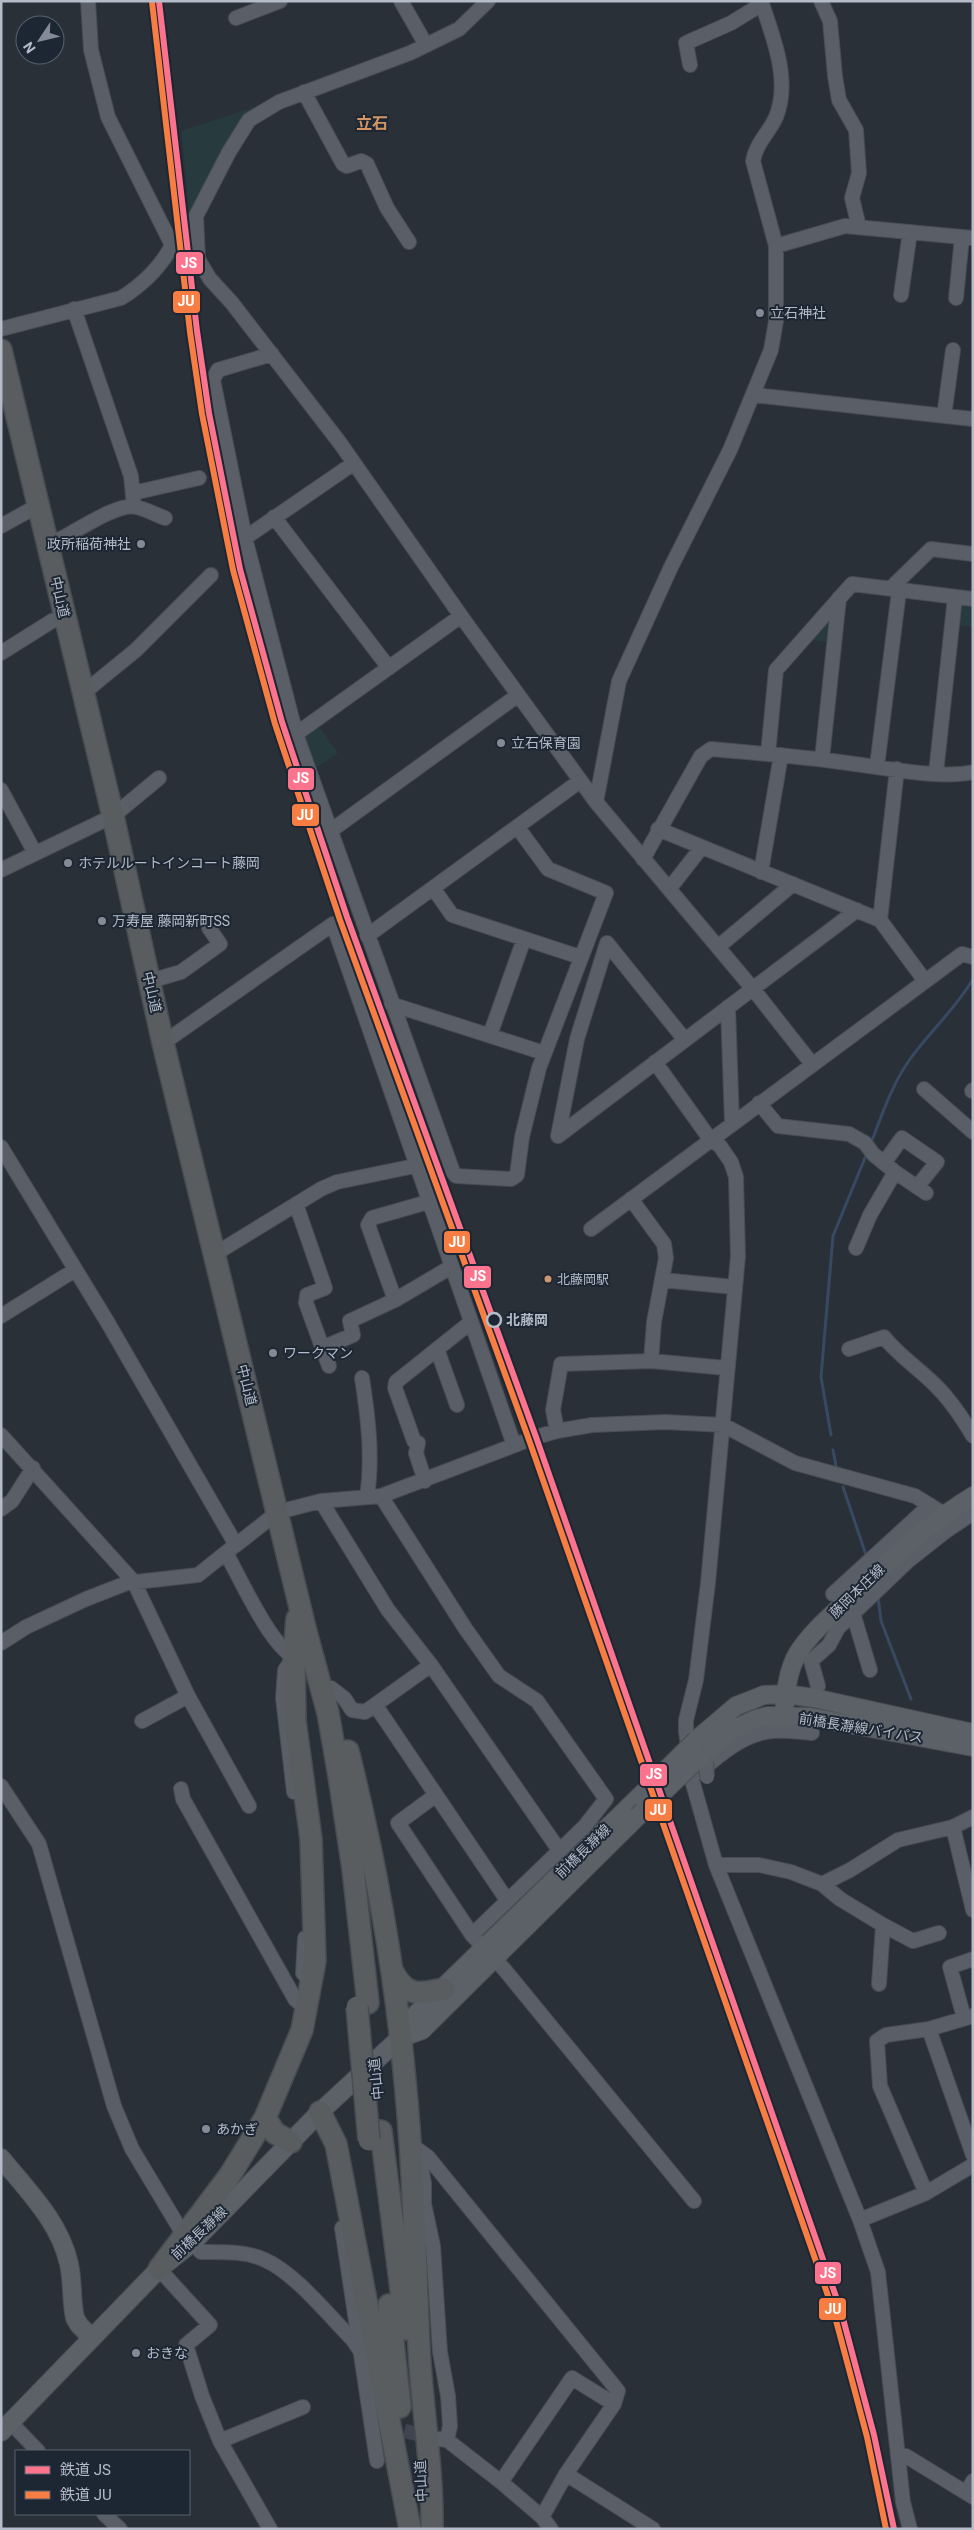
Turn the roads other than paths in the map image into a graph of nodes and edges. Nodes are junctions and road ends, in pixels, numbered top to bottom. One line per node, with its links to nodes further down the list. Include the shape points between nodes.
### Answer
1 (88, 1): 16 (street, via 91,50 108,117)
2 (280, 1): 7 (street)
3 (401, 1): 8 (street)
4 (488, 1): 8 (street, via 459,29)
5 (821, 1): 11 (street, via 830,21 839,100 856,130 859,173 852,198)
6 (762, 3): 9 (street, via 731,23 686,43); 17 (street, via 783,81 775,119 755,150 753,161)
7 (236, 18)
8 (426, 45): 10 (street)
9 (690, 65)
10 (304, 92): 14 (street, via 343,164 347,166 362,161 367,164 387,208); 15 (street, via 249,120 196,216)
11 (859, 227): 12 (street); 17 (street, via 845,226)
12 (910, 232): 13 (street); 18 (street)
13 (967, 237): 19 (street)
14 (409, 242)
15 (197, 243): 16 (street); 24 (street, via 198,260 210,279)
16 (172, 245): 20 (street, via 167,256 134,290 121,298)
17 (776, 246): 25 (street, via 776,321 770,350)
18 (902, 295)
19 (956, 298)
20 (74, 309): 21 (street); 30 (street, via 131,476)
21 (1, 328)
22 (1, 350): 31 (highway, 中山道)
23 (953, 350): 26 (street)
24 (272, 354): 28 (street); 35 (street, via 218,370 213,380)
25 (754, 395): 26 (street); 59 (street, via 619,681)
26 (944, 416): 27 (street)
27 (973, 419)
28 (354, 463): 33 (street); 43 (street)
29 (199, 478): 30 (street)
30 (133, 500): 32 (street); 36 (street)
31 (39, 505): 34 (street); 36 (highway, 中山道)
32 (165, 518)
33 (274, 518): 35 (street); 46 (street)
34 (1, 526)
35 (245, 538): 49 (street)
36 (48, 545): 44 (highway, 中山道)
37 (973, 554): 39 (street, via 931,549 895,584)
38 (211, 575): 47 (street, via 136,650)
39 (899, 591): 40 (street); 41 (street, via 852,584); 52 (street)
40 (955, 597): 42 (street); 55 (street)
41 (839, 598): 50 (street, via 776,670); 51 (street)
42 (973, 599)
43 (461, 616): 46 (street); 48 (street)
44 (65, 617): 45 (street, via 52,621); 47 (highway, 中山道)
45 (1, 653)
46 (389, 668): 49 (street)
47 (82, 694): 60 (highway, 中山道)
48 (518, 695): 57 (street); 63 (street)
49 (296, 734): 63 (street)
50 (774, 754): 51 (street); 62 (street, via 707,751); 68 (street)
51 (822, 759): 52 (street)
52 (877, 766): 53 (street)
53 (897, 769): 55 (street); 73 (street)
54 (973, 772): 55 (street)
55 (936, 773)
56 (159, 778): 60 (street)
57 (580, 781): 59 (street); 61 (street)
58 (1, 790): 65 (street)
59 (596, 802): 66 (street)
60 (113, 816): 65 (street); 80 (highway, 中山道)
61 (518, 828): 70 (street); 79 (street, via 548,869 606,893)
62 (658, 829): 64 (street); 66 (street)
63 (329, 832): 75 (street)
64 (702, 847): 68 (street); 71 (street)
65 (35, 852): 67 (street)
66 (643, 859): 71 (street)
67 (1, 870)
68 (761, 872): 69 (street)
69 (793, 884): 72 (street); 77 (street)
70 (433, 888): 75 (street); 76 (street, via 452,915)
71 (669, 889): 77 (street)
72 (857, 910): 73 (street); 82 (street)
73 (880, 920): 81 (street)
74 (209, 928): 80 (street, via 220,944 181,972)
75 (367, 936): 83 (street)
76 (524, 939): 79 (street); 85 (street)
77 (718, 947): 82 (street)
78 (973, 956): 81 (street, via 962,954)
79 (580, 957): 88 (street)
80 (150, 981): 87 (highway, 中山道)
81 (925, 981): 90 (street)
82 (753, 989): 84 (street); 90 (street)
83 (392, 1004): 85 (street); 88 (street, via 456,1176 511,1179 517,1175 522,1137)
84 (728, 1008): 86 (street); 93 (street)
85 (490, 1034): 88 (street)
86 (685, 1040): 89 (street); 89 (street, via 607,942 578,1039 558,1136)
87 (163, 1043): 98 (street, via 333,924); 105 (highway, 中山道)
88 (544, 1053)
89 (655, 1062): 95 (street)
90 (812, 1064): 92 (street)
91 (924, 1089): 94 (street)
92 (760, 1103): 93 (street); 97 (street, via 778,1126 849,1134 865,1143)
93 (732, 1123): 95 (street)
94 (973, 1132)
95 (710, 1139): 100 (street); 109 (street, via 720,1146 731,1162 736,1177 738,1256)
96 (1, 1147): 107 (street)
97 (884, 1163): 99 (street); 99 (street, via 902,1138 937,1162 921,1190)
98 (415, 1166): 101 (street); 102 (street, via 337,1182)
99 (895, 1172): 104 (street, via 870,1215)
100 (631, 1199): 103 (street); 108 (street, via 664,1244 666,1258)
101 (428, 1202): 106 (street); 110 (street, via 372,1218 368,1226)
102 (296, 1204): 105 (street); 113 (street, via 325,1288 307,1295 306,1303)
103 (592, 1229)
104 (856, 1248)
105 (215, 1254): 133 (highway, 中山道)
106 (452, 1266): 110 (street); 112 (street)
107 (76, 1270): 111 (street); 135 (street)
108 (662, 1280): 109 (street); 116 (street)
109 (734, 1287): 118 (street)
110 (396, 1300): 113 (street, via 350,1321 353,1335)
111 (1, 1316)
112 (471, 1322): 114 (street); 125 (street)
113 (322, 1348): 117 (street)
114 (437, 1348): 120 (street); 127 (street, via 396,1382 395,1388 414,1441 418,1443 416,1453)
115 (848, 1349): 124 (street, via 884,1337 897,1353 939,1389)
116 (651, 1361): 118 (street); 122 (street, via 561,1364 553,1410)
117 (329, 1366)
118 (726, 1368): 121 (street)
119 (362, 1378): 128 (street)
120 (457, 1405)
121 (723, 1425): 122 (street, via 665,1422 592,1425); 132 (street, via 795,1463 915,1496); 156 (street, via 696,1680 686,1720)
122 (557, 1431): 125 (street)
123 (1, 1435): 126 (street)
124 (973, 1436)
125 (514, 1446): 127 (street)
126 (33, 1468): 131 (street, via 12,1501); 136 (street)
127 (425, 1481): 128 (street)
128 (374, 1496): 130 (street); 163 (street, via 499,1676 537,1701 606,1799 585,1826)
129 (973, 1496): 132 (main road, 藤岡本庄線)
130 (321, 1501): 133 (street); 142 (street, via 388,1610)
131 (1, 1509)
132 (937, 1510): 137 (street); 146 (main road, 藤岡本庄線, via 803,1647 794,1661)
133 (278, 1512): 135 (street); 138 (highway, 中山道)
134 (973, 1513): 139 (street, via 908,1561)
135 (231, 1549): 136 (street, via 198,1575); 141 (street, via 284,1652)
136 (134, 1582): 140 (street, via 86,1599 26,1627); 147 (street)
137 (834, 1594)
138 (299, 1599): 141 (highway); 145 (highway); 181 (highway, 中山道, via 328,1713 353,1869)
139 (854, 1613): 143 (street); 144 (street, via 811,1661)
140 (1, 1643)
141 (294, 1657): 175 (highway, via 295,1721 311,1839 315,1961)
142 (431, 1666): 148 (street); 163 (street)
143 (870, 1670)
144 (818, 1686)
145 (331, 1688): 148 (street, via 352,1710 365,1712); 172 (highway, via 360,1801)
146 (785, 1694): 149 (main road, 藤岡本庄線); 152 (main road, 前橋長瀞線バイパス); 154 (main road, 前橋長瀞線, via 749,1700 723,1715)
147 (188, 1696): 150 (street); 160 (street)
148 (376, 1706): 159 (street)
149 (784, 1716): 153 (main road, 前橋長瀞線バイパス, via 811,1717); 154 (main road, 前橋長瀞線バイパス, via 768,1716 745,1724)
150 (142, 1721)
151 (812, 1733): 156 (street, via 772,1731 744,1740 719,1756)
152 (973, 1733)
153 (973, 1747)
154 (701, 1753): 155 (street, bridge); 170 (main road, 前橋長瀞線, bridge, via 638,1816); 170 (main road, 前橋長瀞線, bridge, via 640,1796)
155 (707, 1777)
156 (692, 1780): 164 (street)
157 (1, 1786): 191 (street, via 39,1844 114,2106 127,2138 180,2229)
158 (180, 1789): 175 (street, via 295,1999)
159 (436, 1795): 166 (street); 170 (street, via 398,1823)
160 (249, 1806)
161 (973, 1817): 162 (street)
162 (953, 1827): 165 (street, via 898,1840); 167 (street)
163 (559, 1850): 166 (street)
164 (716, 1865): 165 (street, via 759,1865 791,1872); 190 (street)
165 (822, 1884): 168 (street)
166 (507, 1900): 170 (street)
167 (973, 1910)
168 (883, 1925): 169 (street, via 912,1941); 173 (street)
169 (938, 1933)
170 (483, 1948): 174 (main road, 前橋長瀞線); 178 (main road, 前橋長瀞線, via 422,2030); 189 (street, via 504,1969)
171 (973, 1959): 176 (street, via 950,1967)
172 (392, 1969): 174 (highway, via 397,1980 408,1990 424,1993); 178 (highway)
173 (879, 1984)
174 (444, 1989): 178 (main road, 前橋長瀞線, via 412,2018)
175 (307, 2010): 180 (highway, via 302,2030)
176 (968, 2017): 177 (street)
177 (929, 2029): 184 (street); 188 (street, via 886,2035 877,2041 880,2086)
178 (400, 2038): 179 (main road, 前橋長瀞線); 183 (highway)
179 (320, 2112): 182 (main road, 前橋長瀞線); 210 (highway, via 336,2144)
180 (265, 2118): 182 (highway, via 275,2133); 191 (highway)
181 (375, 2135): 210 (highway, 中山道, via 409,2478); 211 (highway, 中山道, via 412,2382)
182 (291, 2142): 191 (main road, 前橋長瀞線)
183 (414, 2147): 195 (street, via 428,2157 616,2386 618,2391); 203 (street, via 424,2183 424,2204 433,2246 436,2323 448,2396 450,2426 443,2439); 212 (highway, via 421,2380 433,2502)
184 (973, 2155)
185 (1, 2158): 193 (main road, via 59,2235 70,2270 74,2318)
186 (332, 2161): 194 (street)
187 (973, 2166): 188 (street)
188 (926, 2193): 190 (street)
189 (694, 2201)
190 (860, 2220): 200 (street, via 878,2272)
191 (189, 2237): 192 (highway); 194 (street, via 201,2252 237,2253 265,2260 287,2273 353,2340)
192 (159, 2269): 193 (main road, 前橋長瀞線); 198 (street, via 210,2326 186,2345)
193 (92, 2338): 197 (main road, 前橋長瀞線)
194 (360, 2352): 201 (street, via 377,2425)
195 (614, 2404): 202 (street); 203 (street, via 572,2378)
196 (303, 2406): 198 (street)
197 (6, 2427): 199 (street)
198 (220, 2441): 209 (street)
199 (37, 2450)
200 (898, 2456): 204 (street, via 906,2456); 213 (street)
201 (377, 2461)
202 (566, 2474): 206 (street); 207 (street)
203 (501, 2482): 206 (street)
204 (970, 2490)
205 (105, 2515): 208 (street)
206 (546, 2525)
207 (651, 2528)
208 (120, 2529)
209 (270, 2529)
210 (411, 2529)
211 (423, 2529)
212 (432, 2529)
213 (910, 2529)

